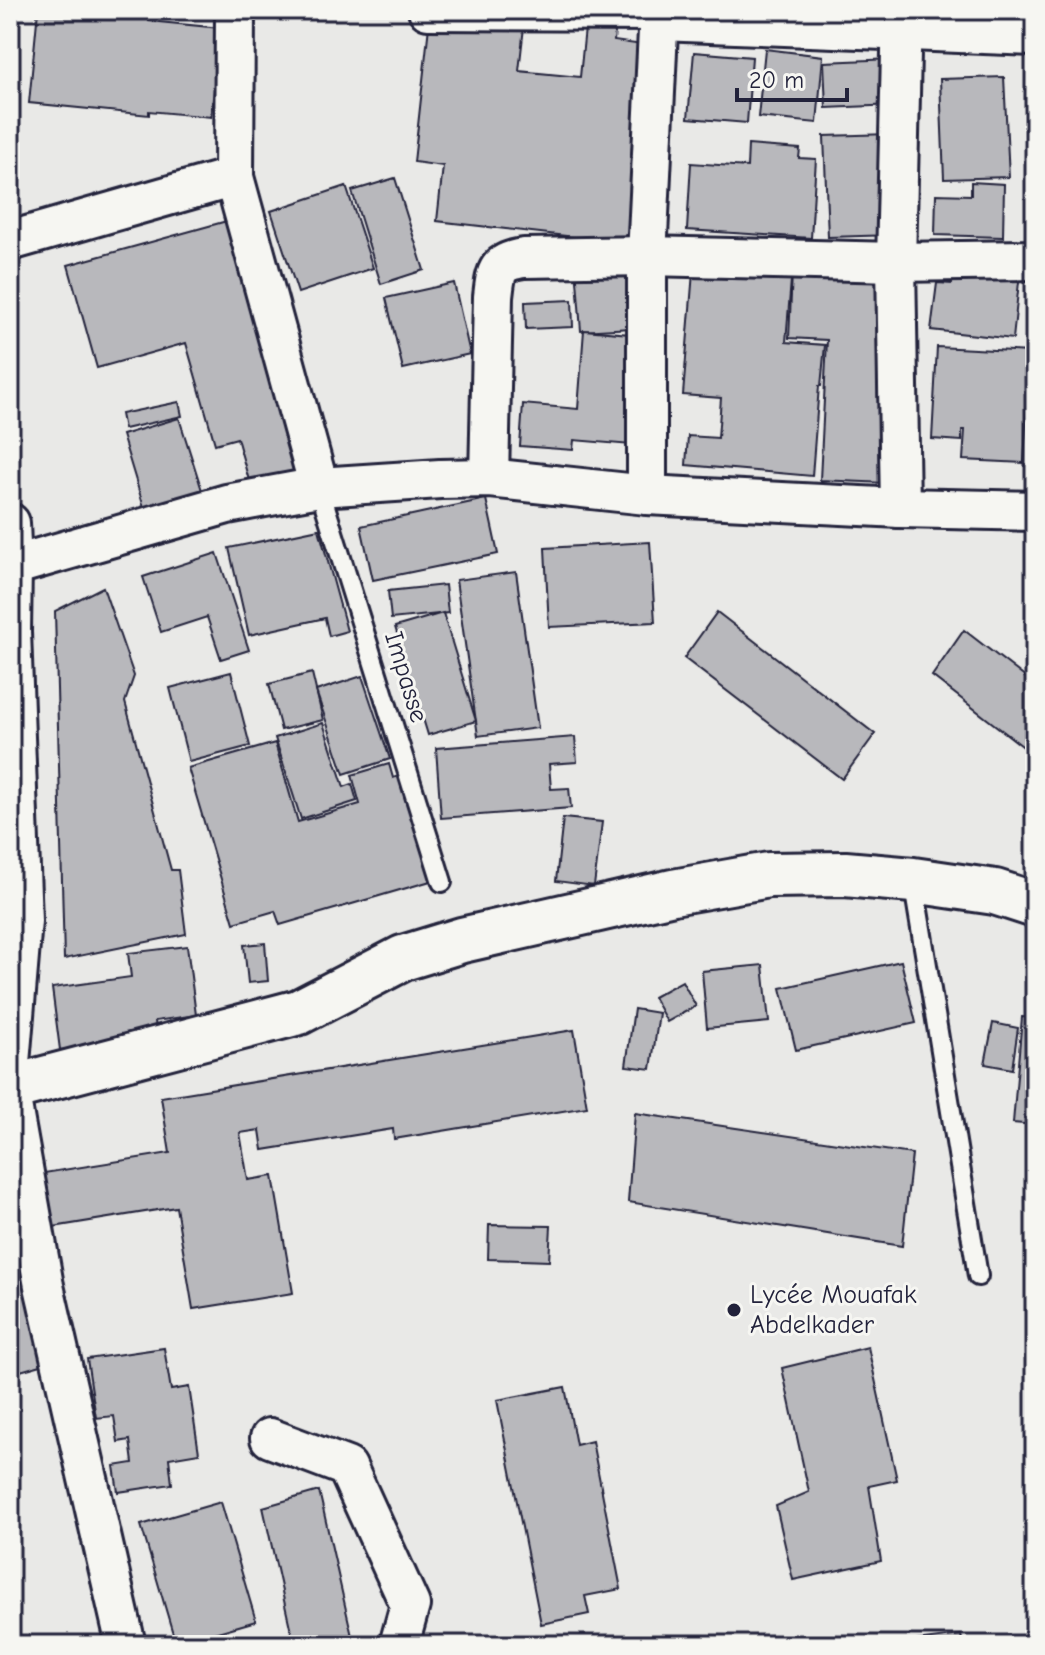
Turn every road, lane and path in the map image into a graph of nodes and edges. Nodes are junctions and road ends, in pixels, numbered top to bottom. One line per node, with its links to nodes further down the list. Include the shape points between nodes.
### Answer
1 (235, 10): 6 (street)
2 (428, 10): 3 (street)
3 (659, 14): 4 (street); 8 (street)
4 (902, 20): 5 (street); 10 (street)
5 (1035, 36)
6 (234, 177): 7 (street); 12 (street)
7 (10, 241)
8 (647, 256): 10 (street); 11 (street, via 524,258 500,267 493,297); 13 (street)
9 (1035, 260): 10 (street)
10 (896, 262): 14 (street)
11 (489, 478): 12 (street); 13 (street)
12 (319, 487): 17 (street, via 227,504); 20 (lane, Impasse)
13 (647, 495): 14 (street)
14 (900, 508): 15 (street)
15 (1035, 511)
16 (10, 523): 17 (street)
17 (12, 566): 18 (street)
18 (10, 632): 22 (street, via 22,921)
19 (913, 880): 21 (main road, via 995,892); 23 (main road, via 769,875 577,913 403,958 299,1012); 24 (lane)
20 (442, 882)
21 (1035, 905)
22 (10, 1063)
23 (10, 1091): 26 (street, via 44,1286)
24 (978, 1276)
25 (270, 1438): 27 (street, via 347,1467 410,1605)
26 (126, 1645)
27 (399, 1645)

